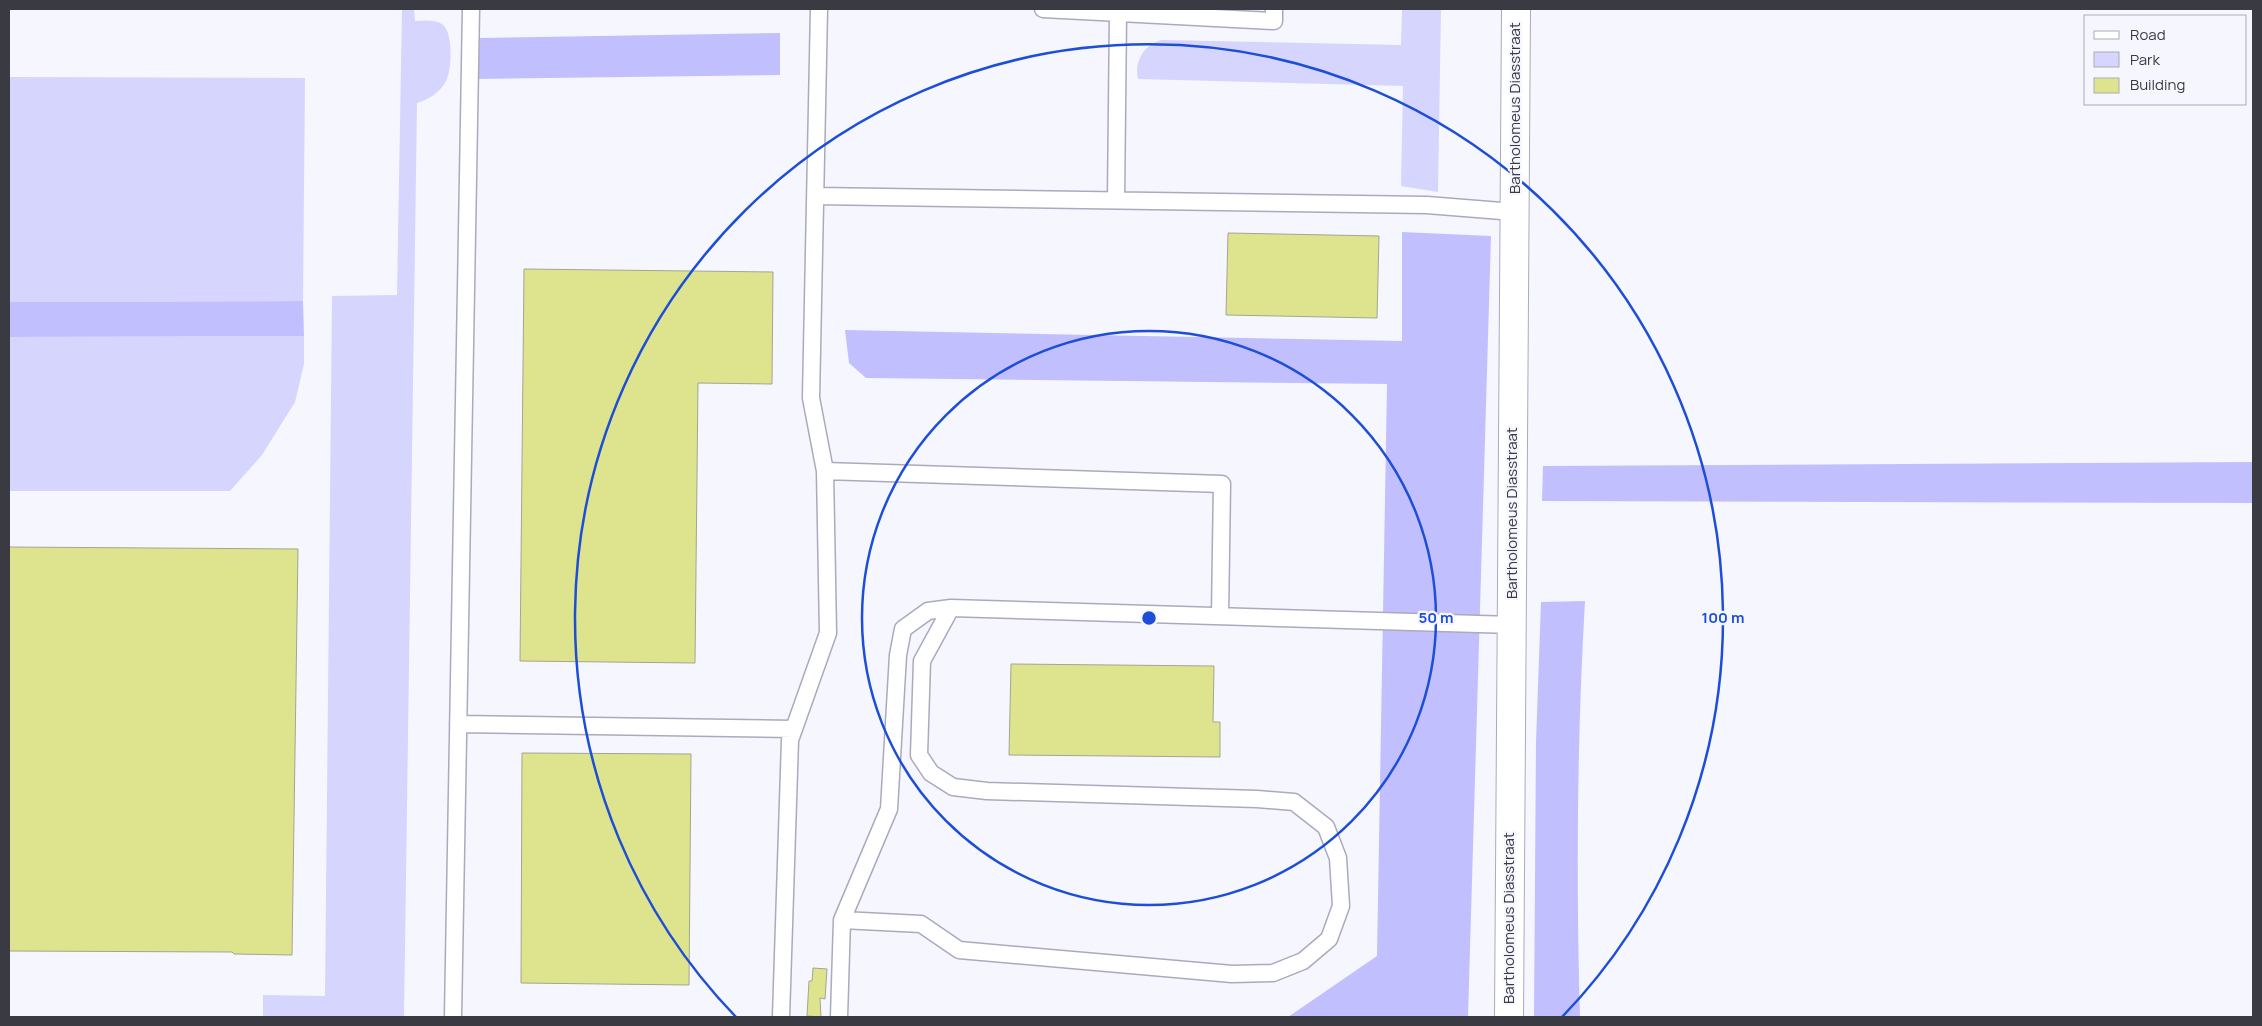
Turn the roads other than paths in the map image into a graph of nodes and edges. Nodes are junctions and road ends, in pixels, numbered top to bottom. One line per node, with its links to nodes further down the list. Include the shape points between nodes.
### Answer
1 (471, 9): 14 (lane)
2 (819, 9): 7 (lane)
3 (1043, 9): 6 (lane)
4 (1274, 9): 6 (lane, via 1274,21)
5 (1516, 9): 9 (street, Bartholomeus Diasstraat)
6 (1118, 14): 8 (lane)
7 (816, 196): 8 (lane); 10 (lane, via 812,398)
8 (1116, 200): 9 (lane, via 1427,205)
9 (1514, 212): 13 (street, Bartholomeus Diasstraat)
10 (825, 471): 12 (lane, via 1222,484); 15 (lane, via 828,633)
11 (951, 608): 12 (lane); 16 (lane, via 928,611 903,629 898,655 889,809); 16 (lane, via 922,661 919,754 931,773 953,787 986,791 1257,798 1294,802 1326,827 1338,858 1341,906 1329,938 1303,961 1273,973 1232,974 959,950 921,924)
12 (1220, 616): 13 (lane)
13 (1512, 625): 20 (street, Bartholomeus Diasstraat)
14 (458, 724): 15 (lane); 17 (lane)
15 (794, 729): 18 (lane, via 790,740)
16 (842, 920): 19 (lane)
17 (453, 1017)
18 (781, 1017)
19 (839, 1017)
20 (1509, 1017)

